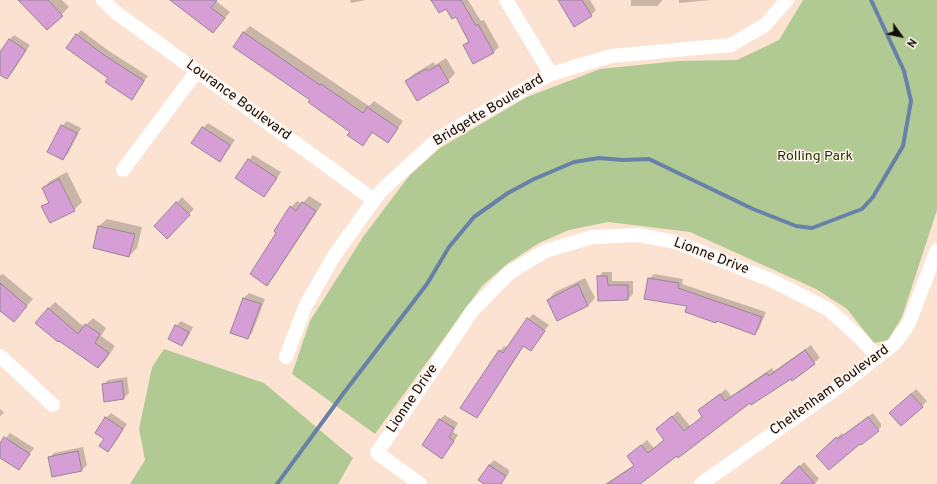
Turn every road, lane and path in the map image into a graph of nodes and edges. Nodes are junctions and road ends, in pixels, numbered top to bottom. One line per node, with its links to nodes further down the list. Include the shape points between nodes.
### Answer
1 (103, 0): 4 (street, Lourance Boulevard, via 114,11)
2 (506, 0): 5 (street)
3 (787, 0): 5 (street, Bridgette Boulevard, via 765,25 731,45 611,56)
4 (198, 71): 6 (street); 7 (street, Lourance Boulevard)
5 (551, 74): 7 (street, Bridgette Boulevard, via 440,137)
6 (123, 170)
7 (374, 200): 10 (street, Bridgette Boulevard, via 334,256 306,305)
8 (937, 250): 11 (street, Cheltenham Boulevard, via 908,325 894,344)
9 (0, 356): 12 (street)
10 (286, 357)
11 (878, 357): 13 (street, Lionne Drive, via 828,309 773,282 676,242 638,235 592,237 545,251 509,274 472,311 377,453); 14 (street, Cheltenham Boulevard)
12 (53, 405)
13 (420, 484)
14 (701, 484)

